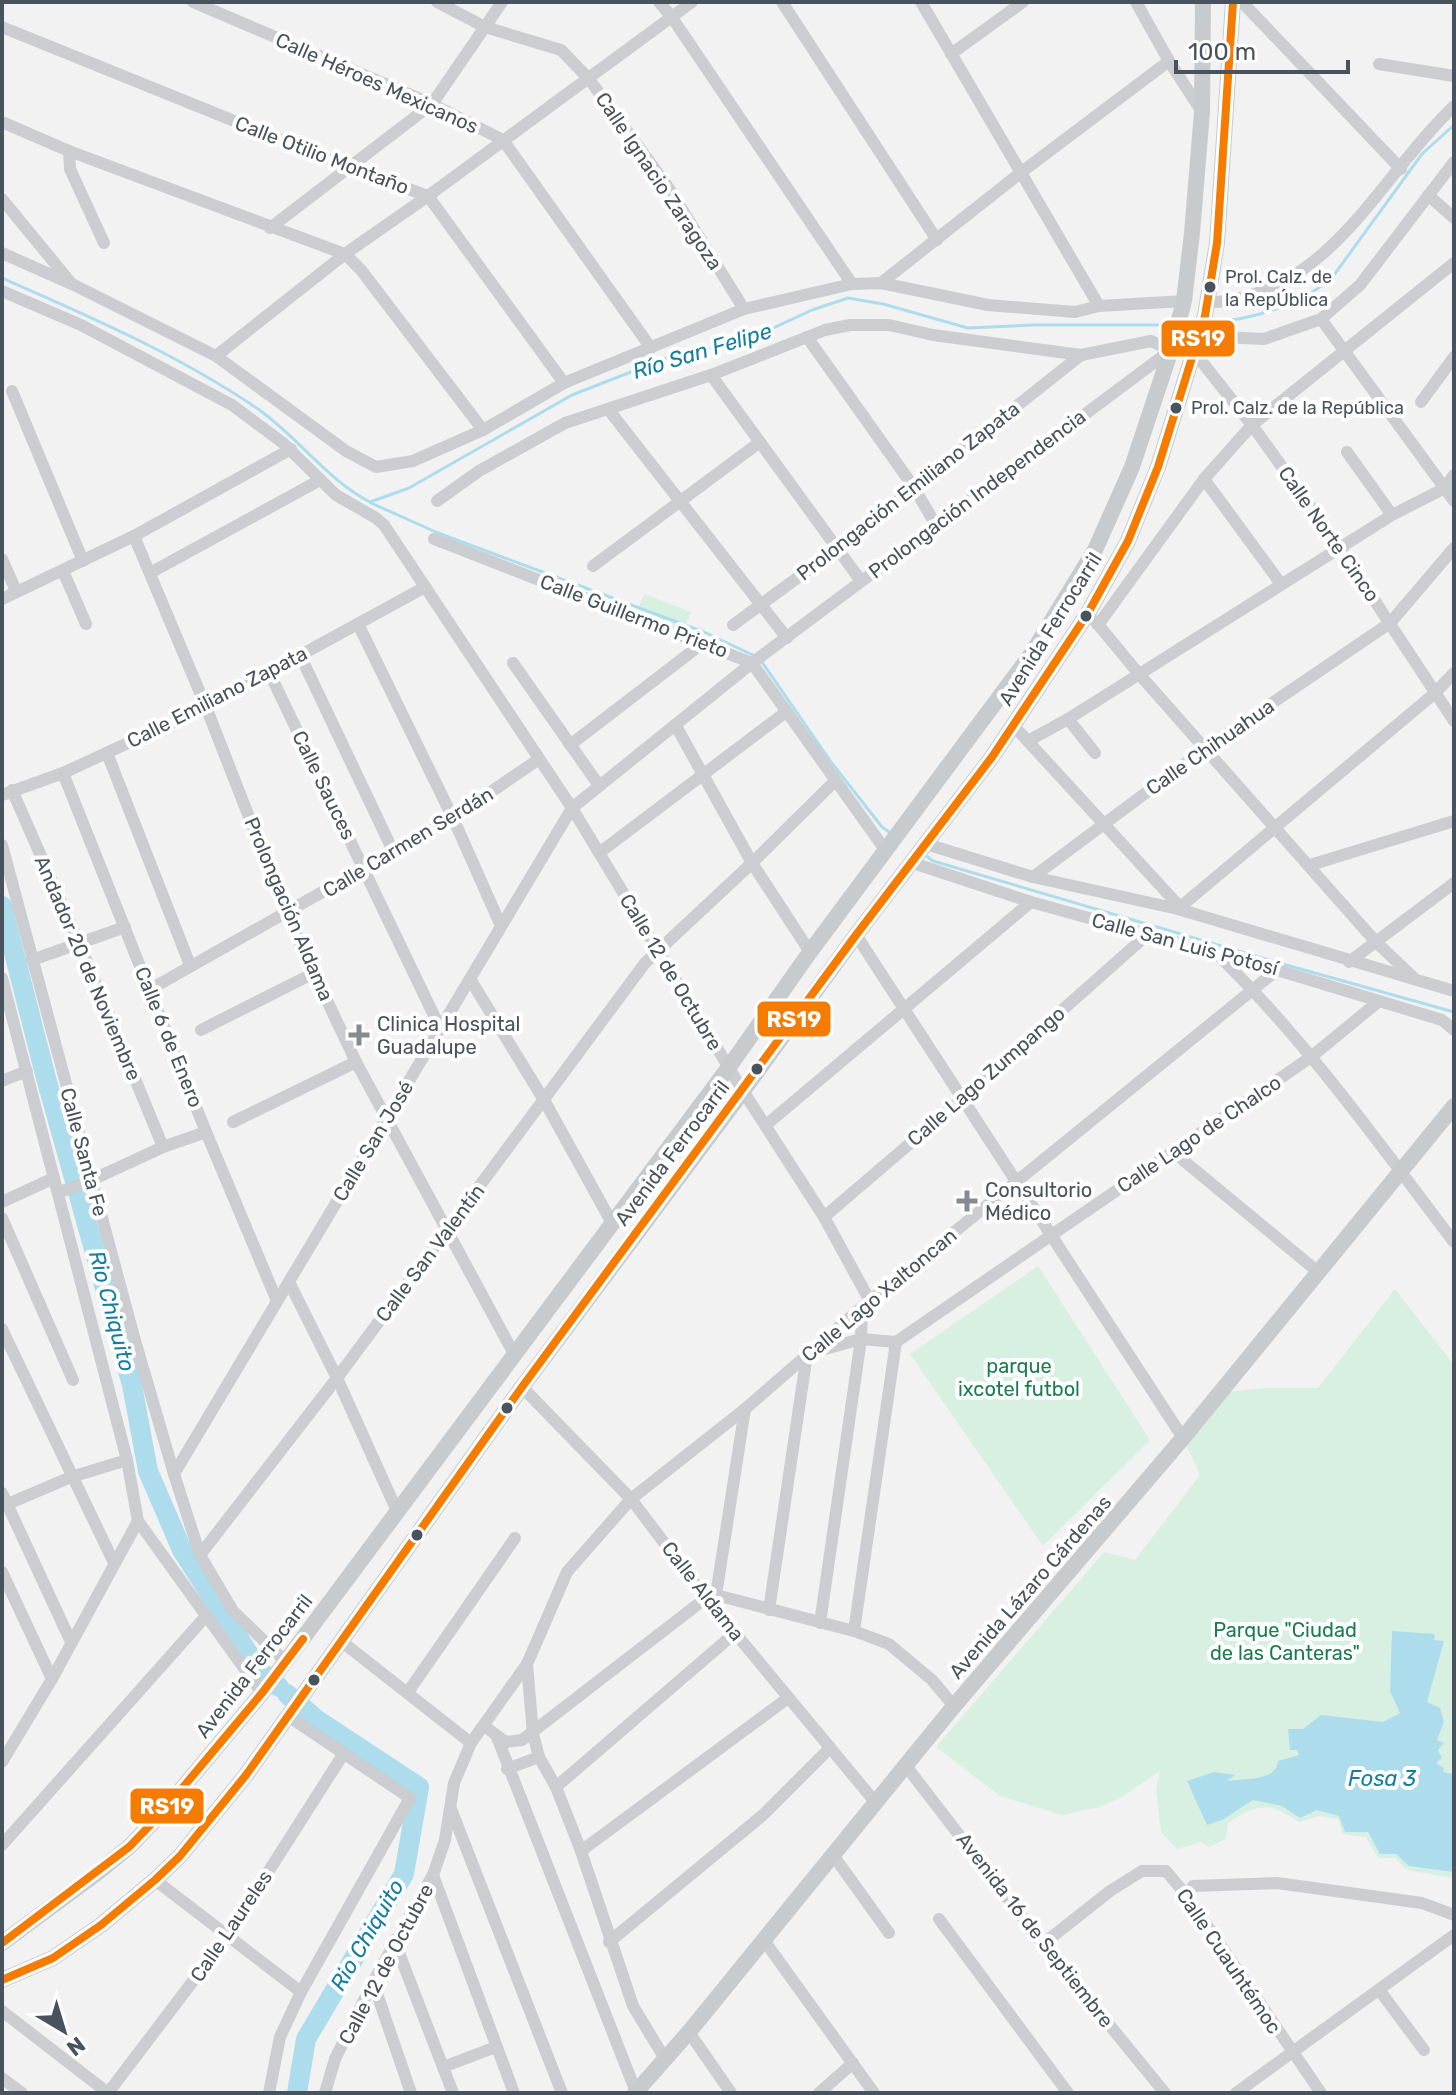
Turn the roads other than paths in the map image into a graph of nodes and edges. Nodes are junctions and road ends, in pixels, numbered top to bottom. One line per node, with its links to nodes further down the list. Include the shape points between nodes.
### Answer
1 (193, 2): 21 (street, Calle Héroes Mexicanos)
2 (437, 2): 15 (street, Calle Ignacio Zaragoza)
3 (502, 2): 15 (street)
4 (659, 2): 13 (street)
5 (692, 2): 13 (street)
6 (782, 2): 36 (street)
7 (921, 2): 16 (street)
8 (1023, 2): 16 (street)
9 (1136, 2): 17 (street)
10 (1203, 2): 23 (main road, Avenida Ferrocarril)
11 (1233, 2): 48 (main road, Avenida Ferrocarril, via 1217,243)
12 (1242, 2): 29 (street)
13 (671, 16): 20 (street); 42 (street)
14 (2, 27): 28 (street, Calle Otilio Montaño)
15 (485, 27): 20 (street, Calle Ignacio Zaragoza, via 561,50); 21 (street)
16 (951, 54): 30 (street)
17 (1169, 61): 23 (street); 30 (street)
18 (1379, 64): 19 (street)
19 (1454, 76)
20 (589, 79): 25 (street); 47 (street, Calle Ignacio Zaragoza, via 668,187)
21 (432, 104): 25 (street, Calle Héroes Mexicanos); 28 (street)
22 (1454, 106): 29 (street, via 1421,139)
23 (1202, 112): 46 (main road, Avenida Ferrocarril)
24 (2, 122): 26 (street)
25 (503, 140): 32 (street); 53 (street, Calle Héroes Mexicanos)
26 (69, 151): 35 (street); 37 (street, via 70,169)
27 (1454, 162): 31 (street)
28 (348, 167): 32 (street, Calle Otilio Montaño); 35 (street)
29 (1401, 169): 48 (street, via 1344,236 1281,285)
30 (1019, 174): 36 (street); 45 (street)
31 (1428, 195): 34 (street); 49 (street, via 1360,285)
32 (428, 196): 39 (street); 60 (street, Calle Otilio Montaño)
33 (2, 199): 43 (street)
34 (1454, 218)
35 (270, 228): 39 (street)
36 (937, 240): 41 (street)
37 (104, 243)
38 (2, 253): 43 (street)
39 (345, 254): 56 (street); 65 (street)
40 (1454, 263): 54 (street)
41 (881, 283): 42 (street); 45 (street, via 988,305 1075,312)
42 (852, 284): 47 (street)
43 (74, 285): 56 (street)
44 (2, 291): 67 (street, via 195,384)
45 (1099, 306): 46 (street)
46 (1182, 308): 52 (main road, Avenida Ferrocarril)
47 (744, 309): 53 (street)
48 (1206, 309): 57 (main road, Avenida Ferrocarril)
49 (1321, 319): 51 (street, via 1264,339); 54 (street)
50 (807, 337): 55 (street, via 850,325 889,325); 59 (street); 72 (street)
51 (1221, 337)
52 (1173, 343): 55 (street, via 1151,341); 57 (street); 78 (street, Prolongación Independencia); 131 (main road, Avenida Ferrocarril, via 1132,467 1095,550 1032,653)
53 (651, 348): 60 (street)
54 (1346, 351): 64 (street); 73 (street)
55 (1081, 355): 72 (street, Prolongación Emiliano Zapata)
56 (216, 356): 65 (street, via 376,467 413,461)
57 (1194, 356): 64 (street, Calle Norte Cinco); 95 (main road, Avenida Ferrocarril, via 1158,467)
58 (1454, 357): 62 (street)
59 (711, 375): 63 (street); 66 (street)
60 (564, 383): 65 (street)
61 (12, 391): 85 (street)
62 (1421, 402)
63 (608, 409): 74 (street, via 565,423); 76 (street)
64 (1252, 425): 70 (street); 82 (street, Calle Norte Cinco)
65 (483, 430)
66 (760, 442): 76 (street); 81 (street)
67 (291, 449): 71 (street); 79 (street)
68 (1347, 452): 77 (street)
69 (1454, 475): 73 (street)
70 (1204, 479): 90 (street); 95 (street)
71 (320, 480): 88 (street); 91 (street, Calle 12 de Octubre, via 384,525)
72 (913, 486): 78 (street); 81 (street, Prolongación Emiliano Zapata)
73 (1445, 488): 75 (street); 77 (street)
74 (437, 501)
75 (1454, 501)
76 (680, 502): 86 (street); 94 (street)
77 (1392, 515): 82 (street)
78 (936, 525): 89 (street, Prolongación Independencia)
79 (134, 536): 85 (street); 88 (street, Prolongación Aldama)
80 (434, 539): 101 (street, Calle Guillermo Prieto)
81 (838, 548): 89 (street); 94 (street, Prolongación Emiliano Zapata)
82 (1340, 548): 90 (street); 96 (street, Calle Norte Cinco)
83 (1454, 548): 96 (street, Calle Chihuahua)
84 (2, 559): 92 (street)
85 (83, 561): 87 (street)
86 (593, 566)
87 (63, 571): 92 (street); 97 (street)
88 (150, 573): 109 (street, Prolongación Aldama)
89 (861, 581): 100 (street, Prolongación Independencia)
90 (1281, 584): 107 (street)
91 (425, 587): 98 (street, Calle Emiliano Zapata); 120 (street, Calle 12 de Octubre)
92 (16, 591): 93 (street)
93 (2, 599)
94 (760, 604): 99 (street, Prolongación Emiliano Zapata); 100 (street)
95 (1093, 619): 107 (street); 113 (main road, Avenida Ferrocarril)
96 (1390, 623): 108 (street, Calle Norte Cinco); 117 (street, Calle Chihuahua)
97 (86, 624)
98 (358, 624): 102 (street, Calle Emiliano Zapata); 127 (street)
99 (733, 625)
100 (787, 638): 103 (street, Prolongación Independencia)
101 (703, 643): 103 (street, Calle Guillermo Prieto); 116 (street)
102 (300, 655): 105 (street, Calle Emiliano Zapata); 133 (street)
103 (758, 659): 110 (street, Calle Guillermo Prieto); 114 (street, Prolongación Independencia)
104 (513, 663): 116 (street)
105 (269, 672): 109 (street, Calle Emiliano Zapata); 138 (street, Calle Sauces)
106 (1454, 673): 108 (street)
107 (1139, 674): 111 (street); 117 (street)
108 (1435, 693): 112 (street, Calle Norte Cinco); 130 (street)
109 (206, 707): 118 (street, Calle Emiliano Zapata); 143 (street, Prolongación Aldama)
110 (786, 712): 122 (street); 123 (street, Calle Guillermo Prieto)
111 (1068, 719): 115 (street); 119 (street)
112 (1454, 721)
113 (1013, 725): 115 (street); 135 (main road, Avenida Ferrocarril)
114 (676, 726): 122 (street); 124 (street, Prolongación Independencia)
115 (1028, 741): 129 (street)
116 (570, 745): 124 (street)
117 (1206, 748): 129 (street, Calle Chihuahua); 130 (street)
118 (107, 753): 121 (street, Calle Emiliano Zapata); 155 (street)
119 (1095, 753)
120 (539, 759): 126 (street, Calle 12 de Octubre); 127 (street, Calle Carmen Serdán)
121 (63, 773): 125 (street, Calle Emiliano Zapata); 145 (street, Calle 6 de Enero)
122 (704, 774): 134 (street); 136 (street)
123 (835, 781): 131 (street, Calle Guillermo Prieto); 136 (street, Calle San Valentín)
124 (598, 784): 126 (street, Prolongación Independencia)
125 (7, 793): 149 (street, Andador 20 de Noviembre)
126 (572, 808): 134 (street, Calle 12 de Octubre); 144 (street, Calle San José)
127 (453, 818): 133 (street, Calle Carmen Serdán); 144 (street)
128 (1454, 821): 137 (street)
129 (1102, 823): 139 (street, Calle Chihuahua); 142 (street)
130 (1276, 826): 137 (street); 142 (street)
131 (892, 842): 151 (main road, Avenida Ferrocarril)
132 (2, 845): 153 (street, Calle Santa Fe)
133 (394, 853): 138 (street, Calle Carmen Serdán)
134 (599, 853): 150 (street, Calle 12 de Octubre)
135 (920, 853): 139 (street, Calle San Luis Potosí); 141 (street, Calle San Luis Potosí); 147 (main road, Avenida Ferrocarril)
136 (752, 863): 150 (street, Calle San Valentín); 151 (street)
137 (1310, 865): 148 (street)
138 (365, 870): 143 (street, Calle Carmen Serdán); 166 (street, Calle Sauces)
139 (1033, 877): 142 (street, Calle San Luis Potosí)
140 (1454, 883): 148 (street)
141 (1031, 902): 146 (street, Calle San Luis Potosí); 165 (street)
142 (1179, 908): 154 (street, Calle San Luis Potosí)
143 (287, 914): 155 (street, Calle Carmen Serdán); 157 (street, Prolongación Aldama)
144 (501, 926): 159 (street, Calle San José)
145 (125, 927): 149 (street); 162 (street, Calle 6 de Enero)
146 (1148, 934): 152 (street, Calle San Luis Potosí); 175 (street, Calle Lago Zumpango)
147 (856, 935): 165 (street); 174 (main road, Avenida Ferrocarril)
148 (1375, 941): 154 (street); 160 (street)
149 (80, 945): 153 (street); 182 (street, Andador 20 de Noviembre)
150 (658, 950): 171 (street, Calle 12 de Octubre); 176 (street, Calle San Valentín)
151 (810, 952): 171 (main road, Avenida Ferrocarril)
152 (1219, 956): 156 (street, Calle San Luis Potosí); 161 (street)
153 (32, 960): 187 (street, Calle Santa Fe)
154 (1349, 962): 160 (street, Calle San Luis Potosí)
155 (190, 965): 162 (street, Calle Carmen Serdán)
156 (1277, 970): 161 (street, Calle Lago Xaltoncan); 164 (street, Calle San Luis Potosí)
157 (314, 973): 167 (street); 170 (street, Prolongación Aldama)
158 (2, 978): 172 (street)
159 (470, 979): 166 (street, Calle San José); 176 (street)
160 (1417, 980): 163 (street, Calle San Luis Potosí)
161 (1252, 988): 169 (street); 186 (street, Calle Lago Xaltoncan)
162 (149, 990): 181 (street, Calle 6 de Enero)
163 (1454, 991)
164 (1378, 1002): 168 (street, Calle San Luis Potosí, via 1442,1020); 169 (street, Calle Lago de Chalco)
165 (903, 1008): 175 (street); 180 (street)
166 (440, 1028): 178 (street, Calle San José)
167 (201, 1030)
168 (1454, 1030)
169 (1311, 1057): 183 (street, Calle Lago de Chalco); 184 (street)
170 (356, 1062): 178 (street, Prolongación Aldama); 179 (street)
171 (729, 1067): 174 (street, Calle 12 de Octubre); 192 (main road, Avenida Ferrocarril)
172 (27, 1071): 173 (street); 185 (street)
173 (2, 1081)
174 (743, 1091): 180 (street, Calle 12 de Octubre); 207 (main road, Avenida Ferrocarril)
175 (962, 1099): 186 (street); 190 (street, Calle Lago Zumpango)
176 (544, 1100): 192 (street); 193 (street, Calle San Valentín)
177 (1454, 1106): 184 (main road, Avenida Lázaro Cárdenas)
178 (386, 1119): 193 (street, Prolongación Aldama); 197 (street, Calle San José)
179 (233, 1122)
180 (766, 1125): 190 (street, Calle 12 de Octubre)
181 (206, 1132): 182 (street); 198 (street, Calle 6 de Enero)
182 (163, 1147): 187 (street)
183 (1172, 1151): 194 (street, Calle Lago de Chalco); 196 (street)
184 (1401, 1173): 195 (street); 196 (main road, Avenida Lázaro Cárdenas)
185 (54, 1178): 188 (street); 189 (street)
186 (1017, 1181): 194 (street); 199 (street, Calle Lago Xaltoncan)
187 (87, 1182): 188 (street); 211 (street, Calle Santa Fe)
188 (64, 1190): 210 (street)
189 (2, 1202)
190 (824, 1217): 199 (street, Calle 12 de Octubre)
191 (2, 1218): 206 (street)
192 (612, 1223): 203 (main road, Avenida Ferrocarril)
193 (447, 1230): 203 (street, Prolongación Aldama); 205 (street, Calle San Valentín)
194 (1052, 1235): 202 (street, Calle Lago de Chalco); 209 (street)
195 (1454, 1242)
196 (1317, 1271): 209 (main road, Avenida Lázaro Cárdenas)
197 (289, 1282): 198 (street, Calle San José); 205 (street)
198 (277, 1301): 211 (street, Calle San José)
199 (866, 1304): 201 (street); 204 (street, Calle Lago Xaltoncan)
200 (2, 1329): 212 (street)
201 (861, 1339): 202 (street); 204 (street); 226 (street)
202 (896, 1342): 227 (street)
203 (514, 1354): 215 (main road, Avenida Ferrocarril)
204 (807, 1354): 208 (street, Calle Lago Xaltoncan); 224 (street)
205 (337, 1378): 215 (street); 218 (street, Calle San Valentín)
206 (73, 1380)
207 (522, 1387): 213 (street, Calle Aldama); 222 (main road, Avenida Ferrocarril)
208 (745, 1409): 213 (street, Calle Lago Xaltoncan); 223 (street)
209 (1183, 1438): 237 (main road, Avenida Lázaro Cárdenas)
210 (127, 1460): 212 (street); 216 (street)
211 (174, 1474): 218 (street, Calle Santa Fe)
212 (71, 1477): 214 (street); 220 (street)
213 (631, 1499): 223 (street, Calle Aldama); 231 (street, Calle 12 de Octubre, via 567,1572)
214 (4, 1501): 230 (street)
215 (397, 1511): 219 (main road, Avenida Ferrocarril)
216 (138, 1521): 220 (street); 225 (street)
217 (515, 1538): 235 (street)
218 (200, 1555): 232 (street, Calle Santa Fe, via 233,1611)
219 (361, 1560): 222 (main road); 232 (main road, Avenida Ferrocarril)
220 (114, 1563): 230 (street)
221 (2, 1572): 233 (street)
222 (387, 1576): 229 (main road, Avenida Ferrocarril)
223 (711, 1597): 224 (street); 228 (street, Calle Aldama); 240 (street)
224 (769, 1610): 226 (street)
225 (206, 1616): 234 (street); 252 (street)
226 (820, 1623): 227 (street)
227 (854, 1631): 237 (street, via 889,1644)
228 (735, 1633): 236 (street, Calle Aldama); 249 (street)
229 (341, 1641): 235 (street); 238 (main road, Avenida Ferrocarril)
230 (71, 1642): 233 (street)
231 (527, 1664): 239 (street, Calle 12 de Octubre); 240 (street, Calle 12 de Octubre)
232 (284, 1665): 234 (main road, Avenida Ferrocarril)
233 (52, 1679): 246 (street)
234 (265, 1690): 266 (main road, Avenida Ferrocarril, via 129,1847)
235 (408, 1692): 242 (street)
236 (788, 1698): 243 (street, Calle Aldama); 253 (street)
237 (954, 1706): 247 (main road, Avenida Lázaro Cárdenas)
238 (290, 1713): 244 (street); 256 (main road, Avenida Ferrocarril, via 246,1775)
239 (484, 1726): 241 (street); 242 (street, Calle 12 de Octubre)
240 (533, 1734): 241 (street, via 513,1743); 245 (street, Calle 12 de Octubre)
241 (497, 1737): 248 (street)
242 (471, 1743): 251 (street, Calle 12 de Octubre, via 454,1783)
243 (830, 1748): 250 (street, Calle Aldama); 265 (street, via 763,1815)
244 (344, 1753): 261 (street, Calle Laureles); 271 (street, via 410,1798)
245 (539, 1757): 248 (street); 249 (street, Calle 12 de Octubre)
246 (2, 1762)
247 (906, 1766): 250 (main road, Avenida Lázaro Cárdenas); 267 (street, Avenida 16 de Septiembre)
248 (507, 1769): 281 (street)
249 (556, 1787): 253 (street, Calle 12 de Octubre)
250 (876, 1803): 254 (main road, Avenida Lázaro Cárdenas)
251 (451, 1809): 255 (street, Calle 12 de Octubre); 289 (street)
252 (2, 1845)
253 (581, 1851): 265 (street, Calle 12 de Octubre)
254 (833, 1855): 260 (street); 263 (main road, Avenida Lázaro Cárdenas)
255 (433, 1875): 264 (street, Calle 12 de Octubre); 274 (street)
256 (155, 1880): 261 (street); 268 (main road, Avenida Ferrocarril, via 53,1958)
257 (1187, 1896): 258 (street, via 1193,1886 1277,1883 1422,1903); 267 (street, Calle Cuauhtémoc, via 1166,1871 1142,1871); 276 (street, Calle Cuauhtémoc)
258 (1454, 1915)
259 (939, 1919): 293 (street)
260 (889, 1933)
261 (228, 1935): 271 (street); 283 (street, Calle Laureles)
262 (1454, 1935): 270 (street)
263 (763, 1939): 273 (main road, Avenida Lázaro Cárdenas); 278 (street)
264 (394, 1940): 269 (street, Calle 12 de Octubre); 279 (street)
265 (609, 1942): 277 (street, Calle 12 de Octubre, via 633,2006)
266 (2, 1943)
267 (1043, 1944): 294 (street, Avenida 16 de Septiembre)
268 (2, 1980)
269 (373, 1982): 285 (street, Calle 12 de Octubre, via 335,2059); 286 (street)
270 (1380, 1991): 275 (street); 276 (street)
271 (301, 1992): 284 (street, via 280,2037)
272 (2, 2011): 283 (street)
273 (689, 2032): 277 (main road, Avenida Lázaro Cárdenas); 290 (street)
274 (496, 2047): 279 (street); 288 (street)
275 (1424, 2050)
276 (1292, 2053): 295 (street); 296 (street, Calle Cuauhtémoc)
277 (665, 2059): 281 (main road, Avenida Lázaro Cárdenas)
278 (853, 2063): 291 (street); 292 (street)
279 (443, 2067): 287 (street)
280 (2, 2078): 282 (street)
281 (642, 2090)
282 (22, 2093)
283 (108, 2093)
284 (269, 2093)
285 (325, 2093)
286 (411, 2093)
287 (453, 2093)
288 (514, 2093)
289 (562, 2093)
290 (731, 2093)
291 (819, 2093)
292 (874, 2093)
293 (1068, 2093)
294 (1165, 2093)
295 (1236, 2093)
296 (1321, 2093)

